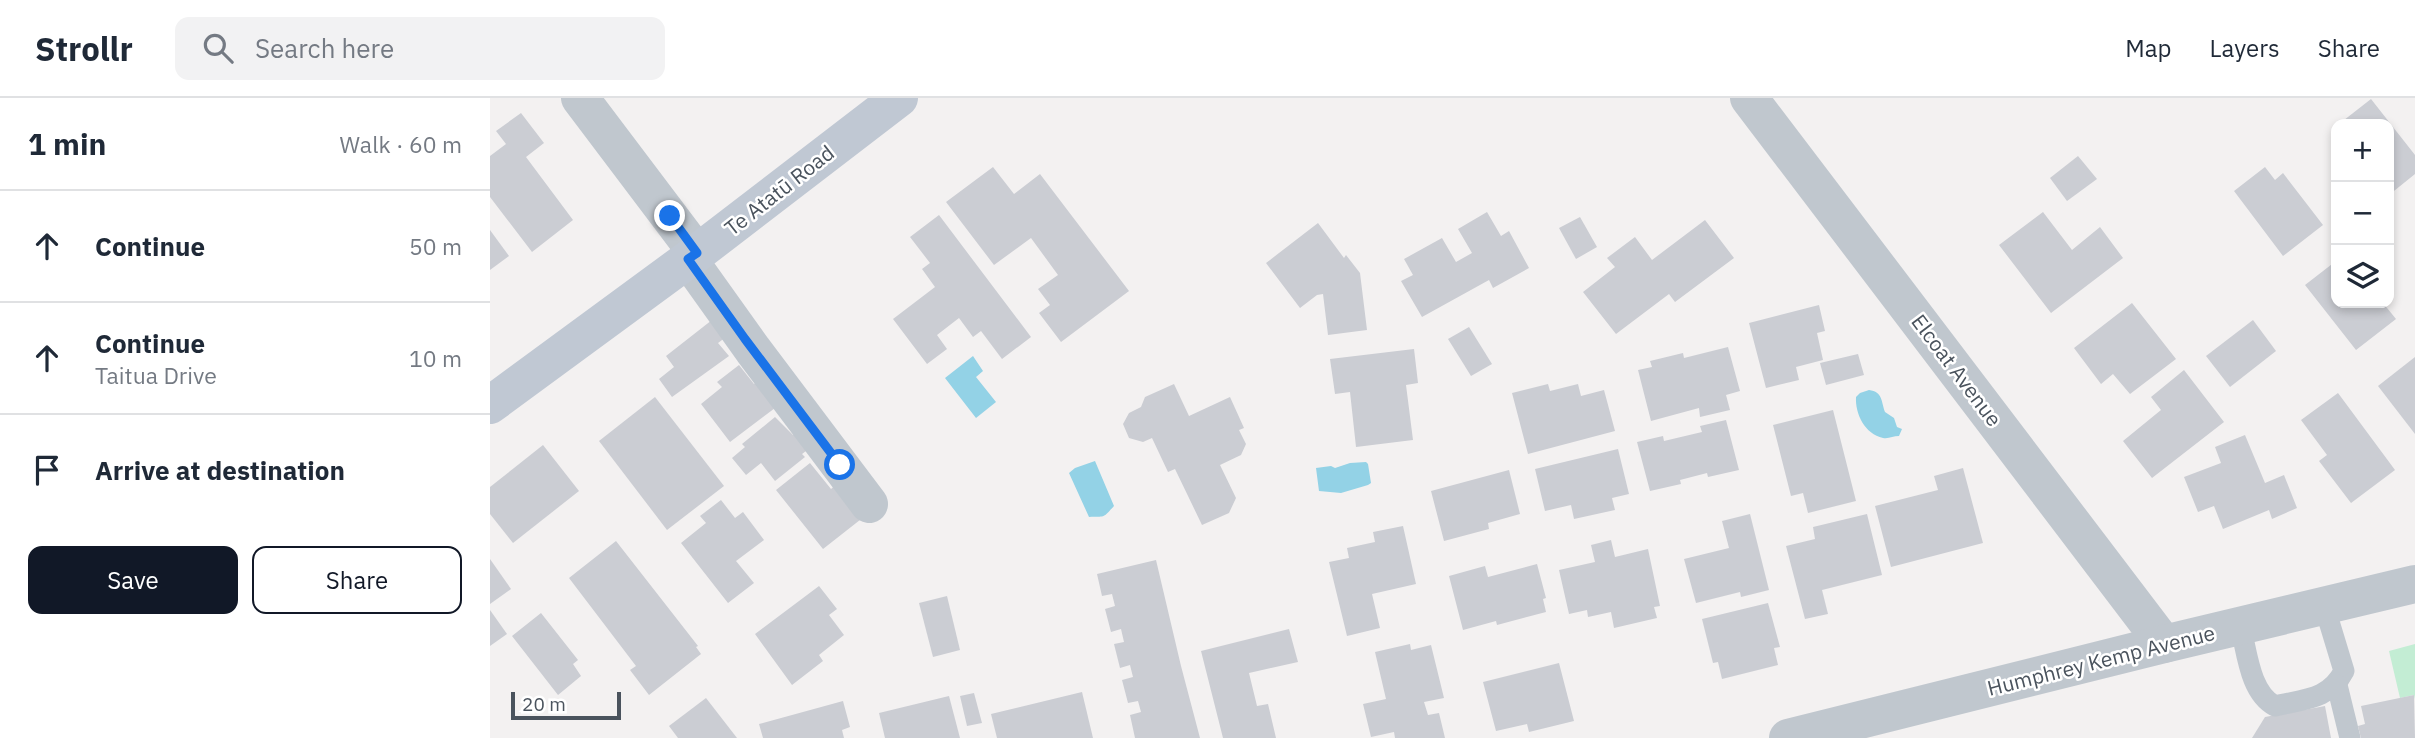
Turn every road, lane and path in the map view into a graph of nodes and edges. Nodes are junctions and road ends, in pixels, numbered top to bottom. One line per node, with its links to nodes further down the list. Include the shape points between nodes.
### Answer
1 (580, 98): 4 (street)
2 (899, 98): 4 (main road, Te Atatū Road)
3 (1749, 98): 10 (street, Elcoat Avenue)
4 (693, 256): 5 (main road, Te Atatū Road); 6 (street, via 745,339)
5 (490, 405)
6 (869, 503)
7 (2415, 584): 8 (street, Humphrey Kemp Avenue)
8 (2324, 605): 9 (street, Humphrey Kemp Avenue); 11 (lane, via 2344,671)
9 (2240, 625): 10 (street, Humphrey Kemp Avenue); 11 (lane, via 2254,681 2270,703 2275,706 2311,698)
10 (2164, 643): 12 (street, Humphrey Kemp Avenue)
11 (2337, 685): 13 (lane)
12 (1788, 738)
13 (2350, 738)

